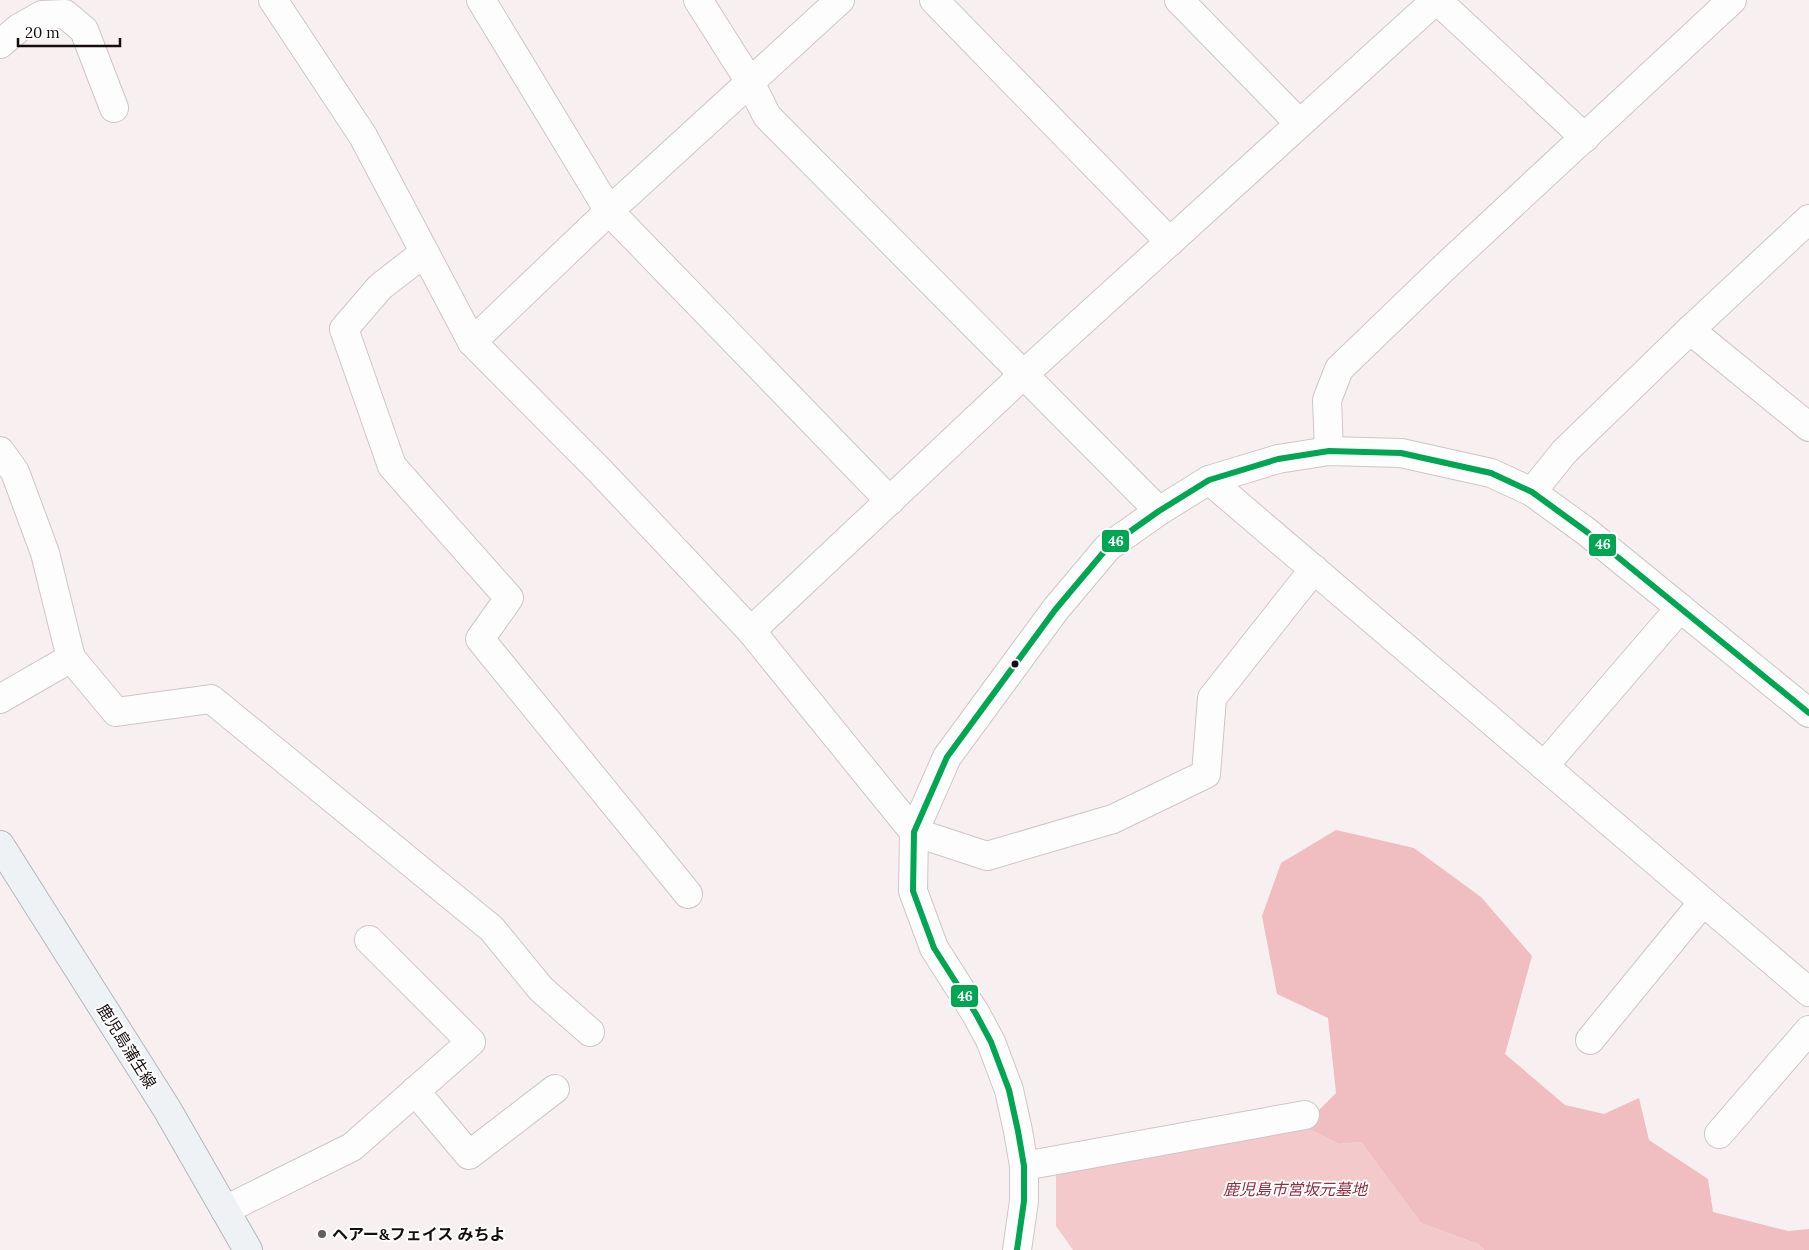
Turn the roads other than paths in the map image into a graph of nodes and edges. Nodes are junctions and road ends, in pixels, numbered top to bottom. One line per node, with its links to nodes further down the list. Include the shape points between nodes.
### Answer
1 (273, 0): 17 (street, via 362,136)
2 (481, 0): 14 (street)
3 (698, 0): 10 (street)
4 (840, 0): 10 (street)
5 (934, 0): 16 (street)
6 (1179, 0): 12 (street)
7 (1436, 0): 12 (street); 13 (street)
8 (1732, 0): 13 (street)
9 (0, 44): 11 (street, via 42,15 65,14 84,30)
10 (750, 82): 14 (street); 20 (street, via 767,116)
11 (114, 108)
12 (1299, 123): 16 (street)
13 (1584, 138): 23 (street, via 1339,369 1327,400)
14 (609, 211): 19 (street); 26 (street)
15 (1809, 219): 18 (street)
16 (1170, 242): 20 (street)
17 (424, 253): 19 (street); 37 (street, via 380,287 344,329 392,466 509,598 480,640)
18 (1690, 330): 21 (street); 25 (street, via 1564,452)
19 (472, 342): 30 (street)
20 (1024, 374): 26 (street); 27 (street)
21 (1809, 428)
22 (0, 451): 31 (street, via 16,472 45,553)
23 (1329, 451): 24 (street, via 1278,459); 25 (street, via 1401,453 1491,473)
24 (1210, 480): 27 (street); 28 (street)
25 (1532, 492): 29 (street)
26 (890, 500): 30 (street)
27 (1159, 511): 35 (street, via 1108,547 1055,610 948,757)
28 (1314, 569): 34 (street); 35 (street, via 1212,698 1206,774 1113,819 987,856)
29 (1680, 608): 33 (street); 34 (street)
30 (751, 631): 35 (street)
31 (70, 658): 32 (street); 42 (street, via 116,712 211,699 492,929 541,990)
32 (0, 699)
33 (1809, 713)
34 (1544, 766): 38 (street)
35 (914, 832): 48 (street, via 913,891 934,948 991,1042 1009,1090)
36 (0, 845): 49 (main road, 鹿児島蒲生線, via 167,1109)
37 (688, 894)
38 (1703, 902): 40 (street); 43 (street)
39 (369, 940): 45 (street, via 471,1042)
40 (1809, 992)
41 (1809, 1030): 47 (street)
42 (590, 1032)
43 (1590, 1040)
44 (555, 1089): 45 (street, via 469,1155)
45 (416, 1091): 49 (street, via 352,1147)
46 (1305, 1115): 48 (street)
47 (1720, 1134)
48 (1024, 1166): 51 (street, via 1024,1201)
49 (225, 1210): 50 (main road, 鹿児島蒲生線)
50 (248, 1250)
51 (1017, 1250)

